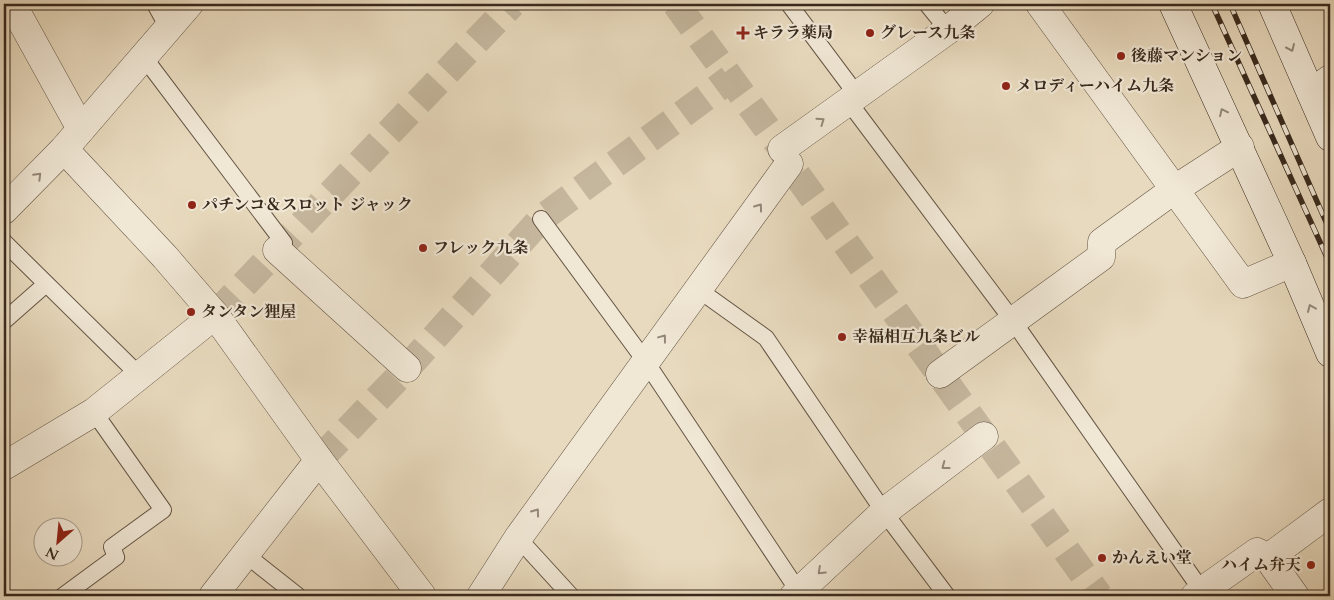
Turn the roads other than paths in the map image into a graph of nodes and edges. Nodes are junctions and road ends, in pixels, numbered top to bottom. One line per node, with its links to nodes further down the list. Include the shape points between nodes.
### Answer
1 (12, 4): 15 (street)
2 (155, 4): 10 (lane)
3 (189, 4): 10 (street)
4 (789, 4): 14 (lane)
5 (927, 4): 11 (lane)
6 (980, 4): 11 (street)
7 (1040, 4): 19 (street)
8 (1173, 4): 17 (street, one-way to 8)
9 (1272, 4): 13 (street, one-way to 13)
10 (169, 29): 12 (street)
11 (948, 30): 14 (street)
12 (143, 56): 15 (street); 23 (lane)
13 (1321, 86): 16 (street)
14 (853, 98): 26 (street, one-way to 14, via 786,157); 29 (lane)
15 (81, 128): 18 (street)
16 (1330, 137)
17 (1240, 147): 19 (street); 24 (street)
18 (64, 150): 20 (street, one-way to 18); 27 (street, via 165,256)
19 (1175, 189): 24 (street, via 1243,284); 29 (street, via 1102,242 1101,257)
20 (4, 210)
21 (541, 219): 31 (lane)
22 (4, 242): 25 (lane)
23 (280, 246): 32 (street)
24 (1292, 263): 30 (street, one-way to 24)
25 (46, 284): 28 (lane); 34 (lane)
26 (699, 290): 31 (street, one-way to 26); 39 (lane, via 766,338)
27 (215, 314): 34 (street); 37 (street)
28 (4, 321)
29 (1013, 321): 33 (street); 45 (lane)
30 (1330, 353)
31 (646, 362): 41 (street, one-way to 31); 44 (lane)
32 (407, 368)
33 (940, 374)
34 (139, 375): 35 (street)
35 (94, 412): 38 (street); 46 (lane, via 163,510 112,547 116,557)
36 (984, 436): 39 (street, one-way to 39)
37 (319, 460): 42 (street); 49 (street)
38 (4, 466)
39 (884, 512): 44 (street, one-way to 44); 52 (lane)
40 (1330, 512): 43 (street)
41 (518, 538): 50 (street); 51 (lane)
42 (246, 555): 47 (street); 48 (lane)
43 (1268, 558): 45 (street, via 1257,552); 53 (street)
44 (796, 594)
45 (1198, 594)
46 (63, 596)
47 (213, 596)
48 (298, 596)
49 (422, 596)
50 (481, 596)
51 (571, 596)
52 (947, 596)
53 (1295, 596)

